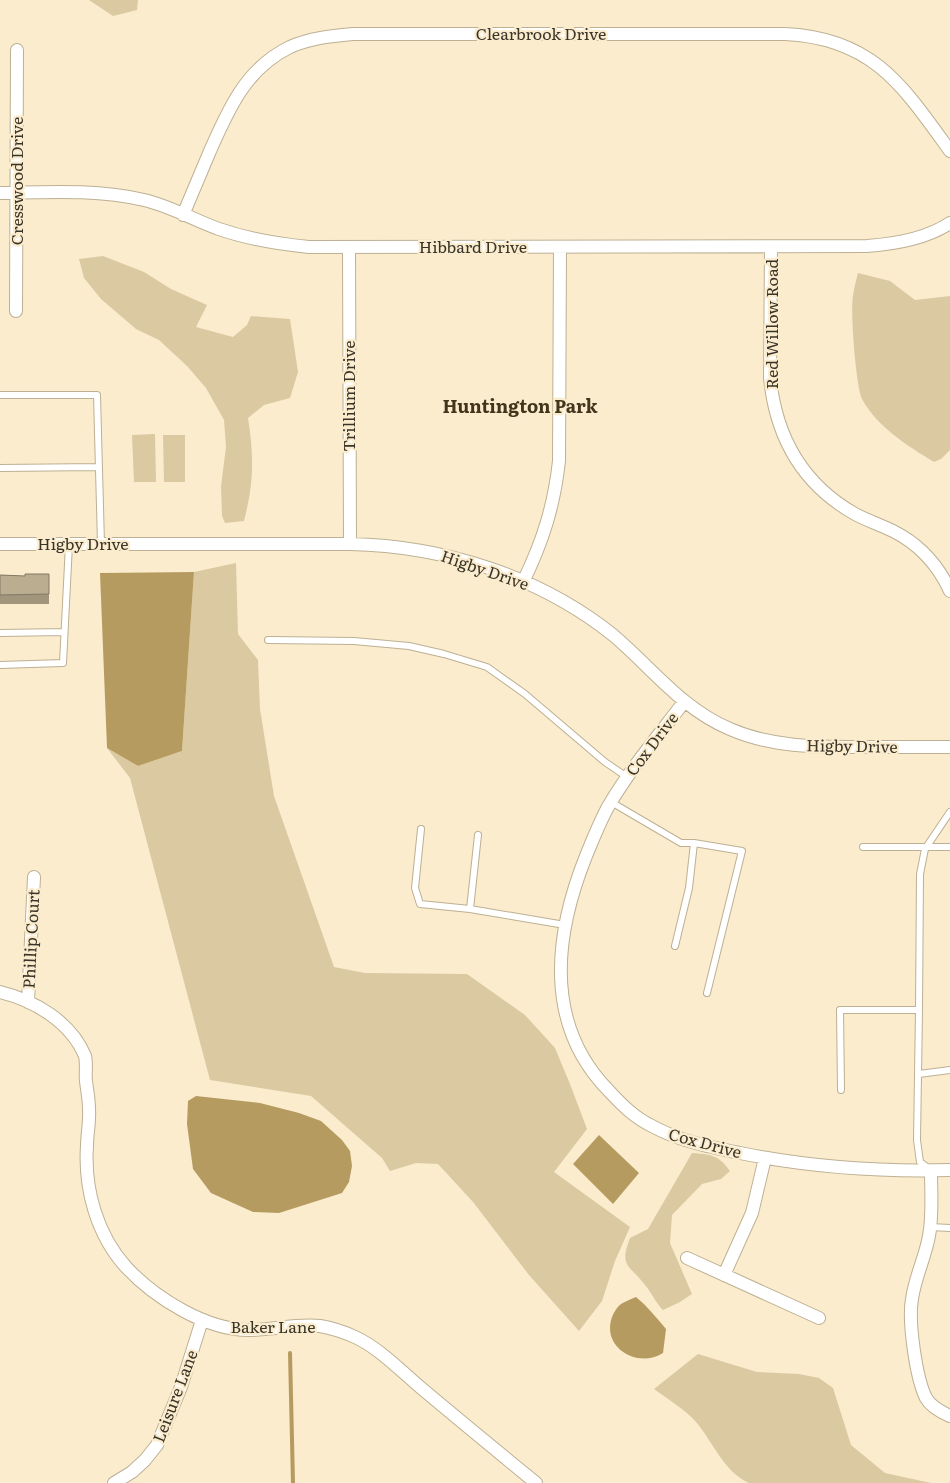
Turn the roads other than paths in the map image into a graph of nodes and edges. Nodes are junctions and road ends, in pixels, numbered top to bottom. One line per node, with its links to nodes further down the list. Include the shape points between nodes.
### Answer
1 (17, 50): 4 (street, Cresswood Drive)
2 (950, 151): 5 (street, Clearbrook Drive, via 902,87 882,68 857,52 814,37 775,34 346,34 309,40 290,47 256,71 225,116)
3 (0, 193): 4 (street, Hibbard Drive)
4 (17, 193): 5 (street, Hibbard Drive, via 112,194 148,201); 10 (street, Cresswood Drive)
5 (183, 215): 9 (street, Hibbard Drive, via 268,242)
6 (950, 223): 8 (street, Hibbard Drive, via 907,241 881,245)
7 (560, 247): 8 (street, Hibbard Drive); 9 (street, Hibbard Drive); 18 (street, via 560,461 546,530)
8 (771, 247): 19 (street, Red Willow Road, via 770,378 778,422 793,455 826,495 918,547 936,567)
9 (349, 248): 17 (street, Trillium Drive)
10 (16, 311)
11 (0, 395): 12 (lane, via 97,395)
12 (98, 467): 13 (lane); 16 (lane)
13 (0, 468)
14 (0, 544): 15 (street, Higby Drive)
15 (69, 544): 16 (street, Higby Drive); 20 (lane)
16 (101, 544): 17 (street, Higby Drive)
17 (350, 544): 18 (street, Higby Drive, via 434,553 471,562)
18 (523, 582): 24 (street, Higby Drive, via 611,634)
19 (950, 591)
20 (64, 632): 21 (lane); 23 (lane, via 63,663)
21 (0, 634)
22 (268, 640): 26 (lane, via 354,641 409,646 487,667)
23 (0, 665)
24 (684, 702): 25 (street, Higby Drive, via 730,729 781,744); 26 (street, Cox Drive)
25 (950, 747)
26 (627, 776): 27 (street, Cox Drive)
27 (611, 802): 31 (lane, via 681,843); 37 (street, Cox Drive, via 581,868)
28 (950, 812): 33 (lane)
29 (421, 828): 36 (lane, via 415,888 420,904)
30 (478, 835): 36 (lane)
31 (694, 843): 38 (lane, via 689,888); 40 (lane, via 742,851)
32 (863, 846): 33 (lane)
33 (926, 847): 34 (lane); 42 (lane, via 920,874)
34 (950, 847)
35 (34, 877): 41 (street, Phillip Court)
36 (470, 909): 37 (lane)
37 (565, 925): 46 (street, Cox Drive, via 560,961 566,1014 574,1039 600,1083 621,1104 652,1126 676,1137)
38 (675, 946)
39 (0, 992): 41 (street, Baker Lane)
40 (707, 993)
41 (28, 1002): 54 (street, Baker Lane, via 56,1020 86,1058 88,1184 104,1237 115,1254 144,1283 161,1297)
42 (919, 1010): 44 (lane); 45 (lane, via 840,1010)
43 (950, 1070): 44 (lane)
44 (919, 1074): 48 (lane, via 917,1140 920,1162)
45 (841, 1090)
46 (765, 1158): 48 (street, Cox Drive, via 846,1168); 52 (street, via 752,1213)
47 (950, 1170): 48 (street, Cox Drive)
48 (931, 1171): 49 (street)
49 (930, 1227): 50 (lane); 55 (street, via 911,1301 911,1320 926,1399)
50 (950, 1228)
51 (687, 1258): 52 (street)
52 (724, 1275): 53 (street)
53 (819, 1318)
54 (202, 1320): 56 (street, Leisure Lane, via 181,1387 157,1445 132,1472); 57 (street, Baker Lane, via 224,1328 248,1330 319,1326 358,1338)
55 (950, 1416)
56 (114, 1483)
57 (536, 1483)

